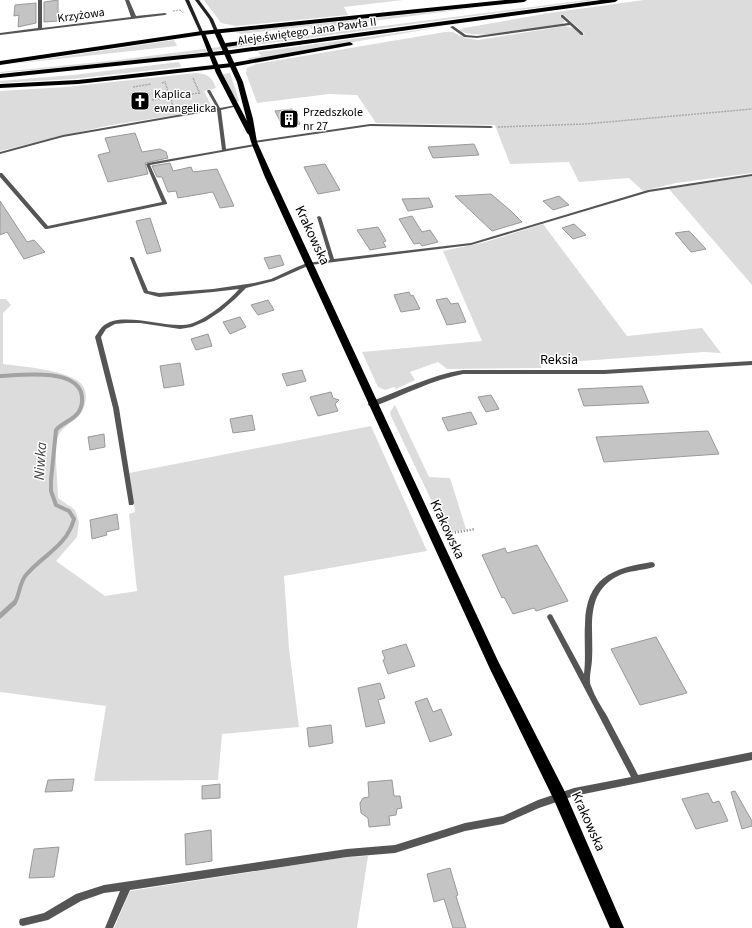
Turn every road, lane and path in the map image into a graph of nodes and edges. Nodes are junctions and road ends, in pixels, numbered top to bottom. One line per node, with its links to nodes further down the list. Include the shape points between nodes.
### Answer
1 (40, 0): 15 (street)
2 (127, 0): 11 (street)
3 (186, 0): 17 (main road, Krakowska)
4 (197, 0): 16 (main road, Krakowska)
5 (524, 0): 16 (highway)
6 (568, 0): 14 (highway, Aleje świętego Jana Pawła II)
7 (615, 0): 8 (highway, Aleje świętego Jana Pawła II)
8 (548, 9): 13 (highway); 25 (highway, Aleje świętego Jana Pawła II, via 191,58)
9 (165, 14): 11 (street, Krzyżowa)
10 (562, 16): 12 (lane)
11 (134, 18): 15 (street, Krzyżowa)
12 (571, 24): 13 (lane, via 477,37 464,36); 19 (lane)
13 (452, 27): 23 (highway)
14 (342, 29)
15 (40, 30): 18 (street, Krzyżowa)
16 (218, 32): 17 (highway); 23 (main road, Krakowska)
17 (202, 33): 21 (main road, Krakowska); 22 (highway)
18 (0, 34)
19 (582, 34)
20 (270, 39): 24 (highway, Aleje świętego Jana Pawła II)
21 (215, 62): 23 (highway); 29 (highway, via 78,82); 36 (main road, Krakowska)
22 (0, 63)
23 (232, 64): 41 (main road, Krakowska, via 243,92)
24 (0, 69)
25 (0, 76)
26 (187, 79): 32 (path, via 194,78)
27 (172, 81): 28 (path)
28 (165, 82): 30 (path); 33 (path)
29 (0, 86)
30 (134, 87)
31 (209, 91): 32 (path); 37 (lane)
32 (199, 93): 33 (path); 34 (path)
33 (170, 97): 35 (path); 39 (path)
34 (202, 98)
35 (152, 100)
36 (236, 106): 37 (lane); 41 (main road, Krakowska)
37 (219, 109): 42 (lane); 43 (lane, via 63,136)
38 (752, 109): 40 (path, via 585,124)
39 (175, 113)
40 (491, 127): 41 (lane, via 370,124)
41 (255, 143): 42 (lane); 49 (main road, Krakowska)
42 (224, 150): 44 (lane, via 148,164 165,203 47,228)
43 (0, 153)
44 (0, 174)
45 (752, 174): 48 (lane, via 643,193 471,244)
46 (319, 217): 48 (lane)
47 (132, 258): 50 (lane, via 149,294)
48 (332, 260): 49 (lane)
49 (309, 264): 50 (lane, via 299,266 276,279); 52 (main road, Krakowska)
50 (244, 287): 53 (lane, via 216,312 190,326 124,322 110,324 100,332 98,337 116,408)
51 (752, 363): 52 (street, Reksia, via 604,372 481,371 446,374)
52 (372, 404): 61 (main road, Krakowska, via 494,665)
53 (131, 503)
54 (475, 528): 55 (path)
55 (445, 534)
56 (652, 565): 58 (lane, via 614,575 595,594 588,611 589,657)
57 (550, 617): 58 (lane)
58 (586, 686): 60 (lane)
59 (752, 756): 60 (lane)
60 (636, 779): 61 (lane)
61 (560, 797): 62 (lane, via 503,820 466,827 395,849 347,853); 65 (main road, Krakowska)
62 (127, 886): 63 (lane, via 104,889 79,897 46,917); 64 (lane)
63 (23, 922)
64 (109, 928)
65 (617, 928)

